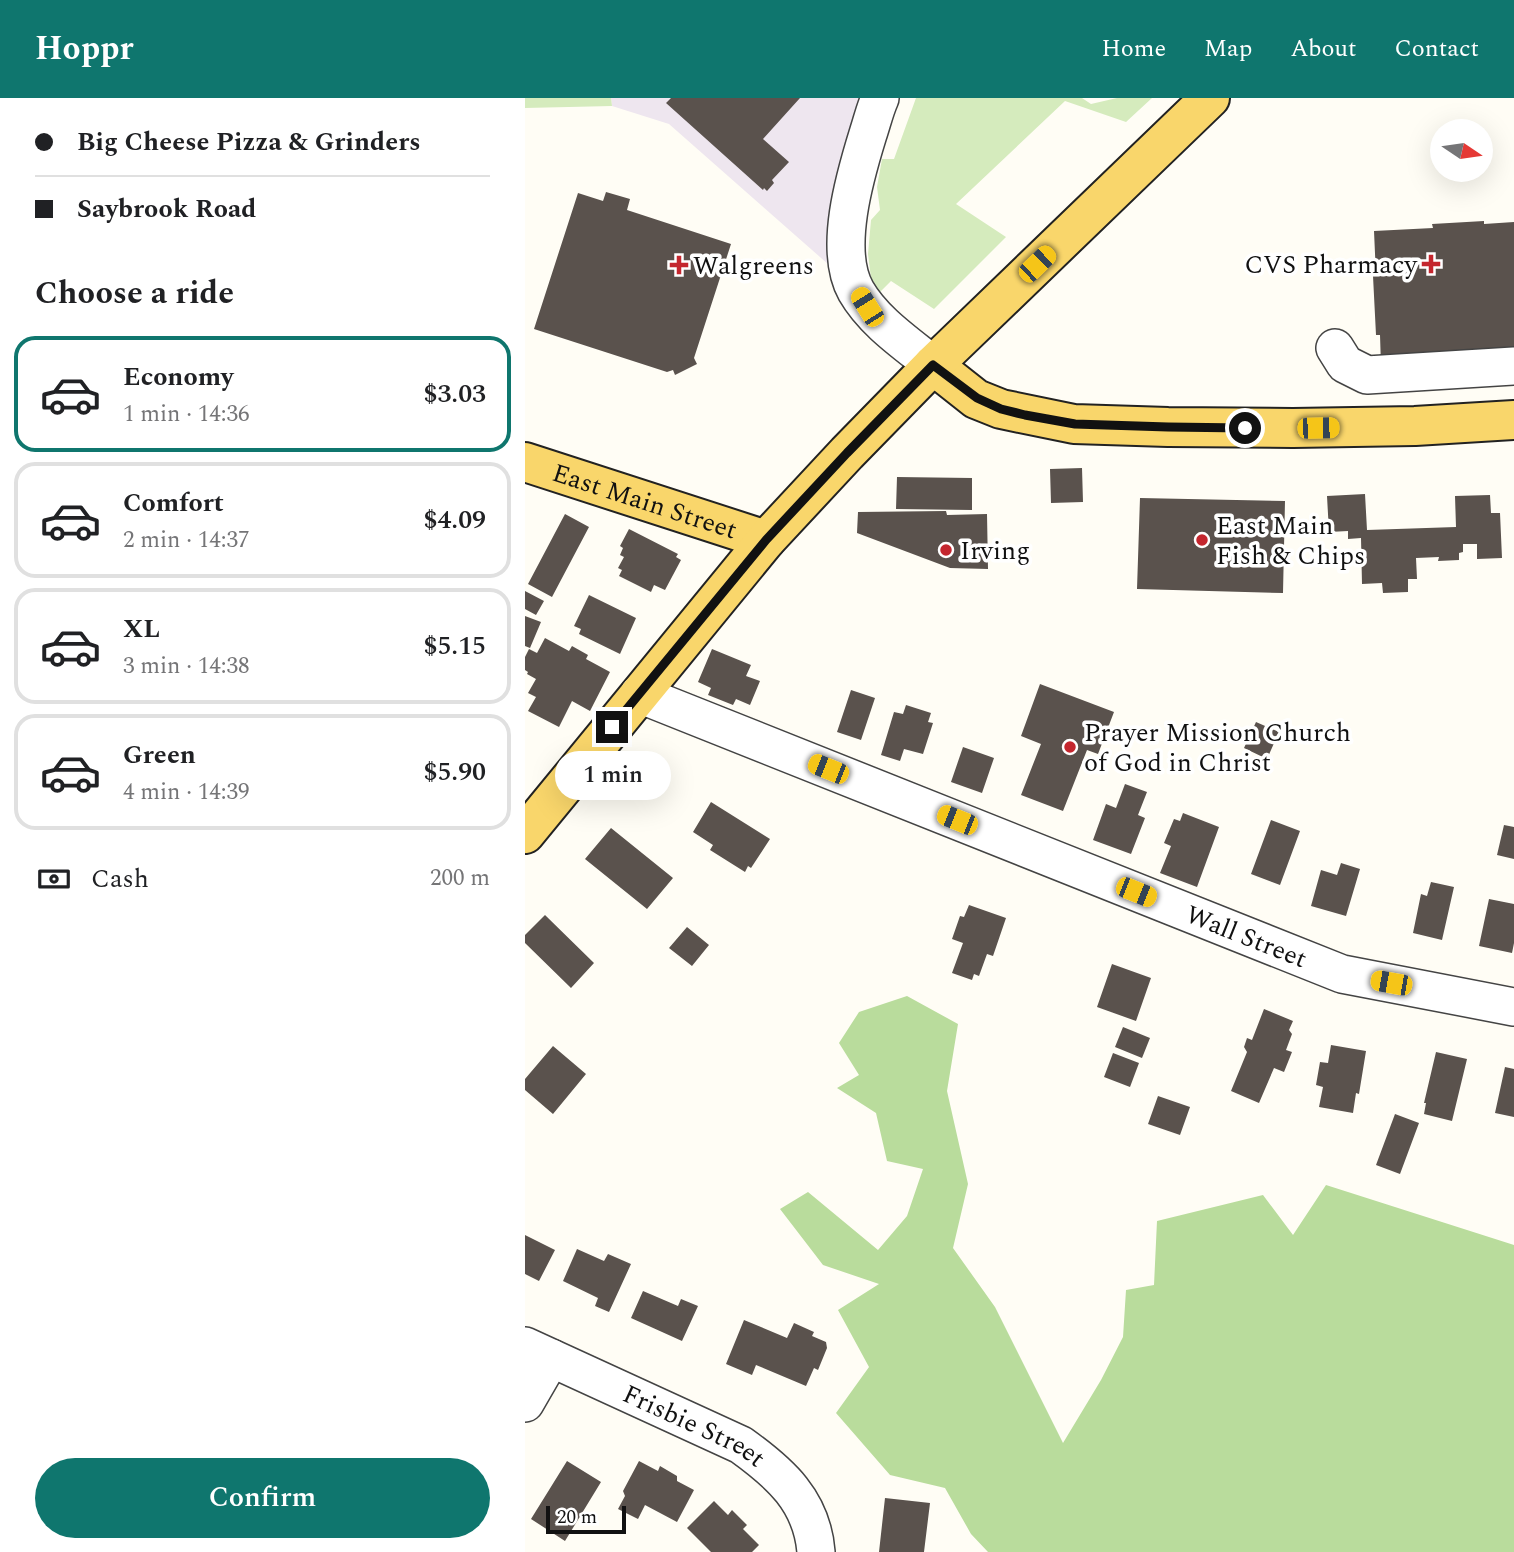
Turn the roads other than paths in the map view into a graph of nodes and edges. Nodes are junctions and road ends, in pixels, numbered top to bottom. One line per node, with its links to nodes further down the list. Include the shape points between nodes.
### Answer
1 (880, 98): 4 (street, via 854,183 848,219 849,274 867,307)
2 (1210, 98): 4 (main road, East Main Street)
3 (1335, 348): 5 (street, via 1345,364 1367,375)
4 (933, 365): 6 (main road, via 977,398 1001,409 1075,424 1293,428); 8 (main road, East Main Street)
5 (1514, 366)
6 (1514, 420)
7 (525, 462): 8 (main road, East Main Street)
8 (766, 540): 9 (main road)
9 (639, 694): 10 (main road); 11 (street, Wall Street, via 1342,974)
10 (525, 834)
11 (1514, 1007)
12 (538, 1352): 13 (street); 14 (street, Frisbie Street, via 741,1445 758,1457 786,1482 805,1508)
13 (525, 1403)
14 (816, 1552)

